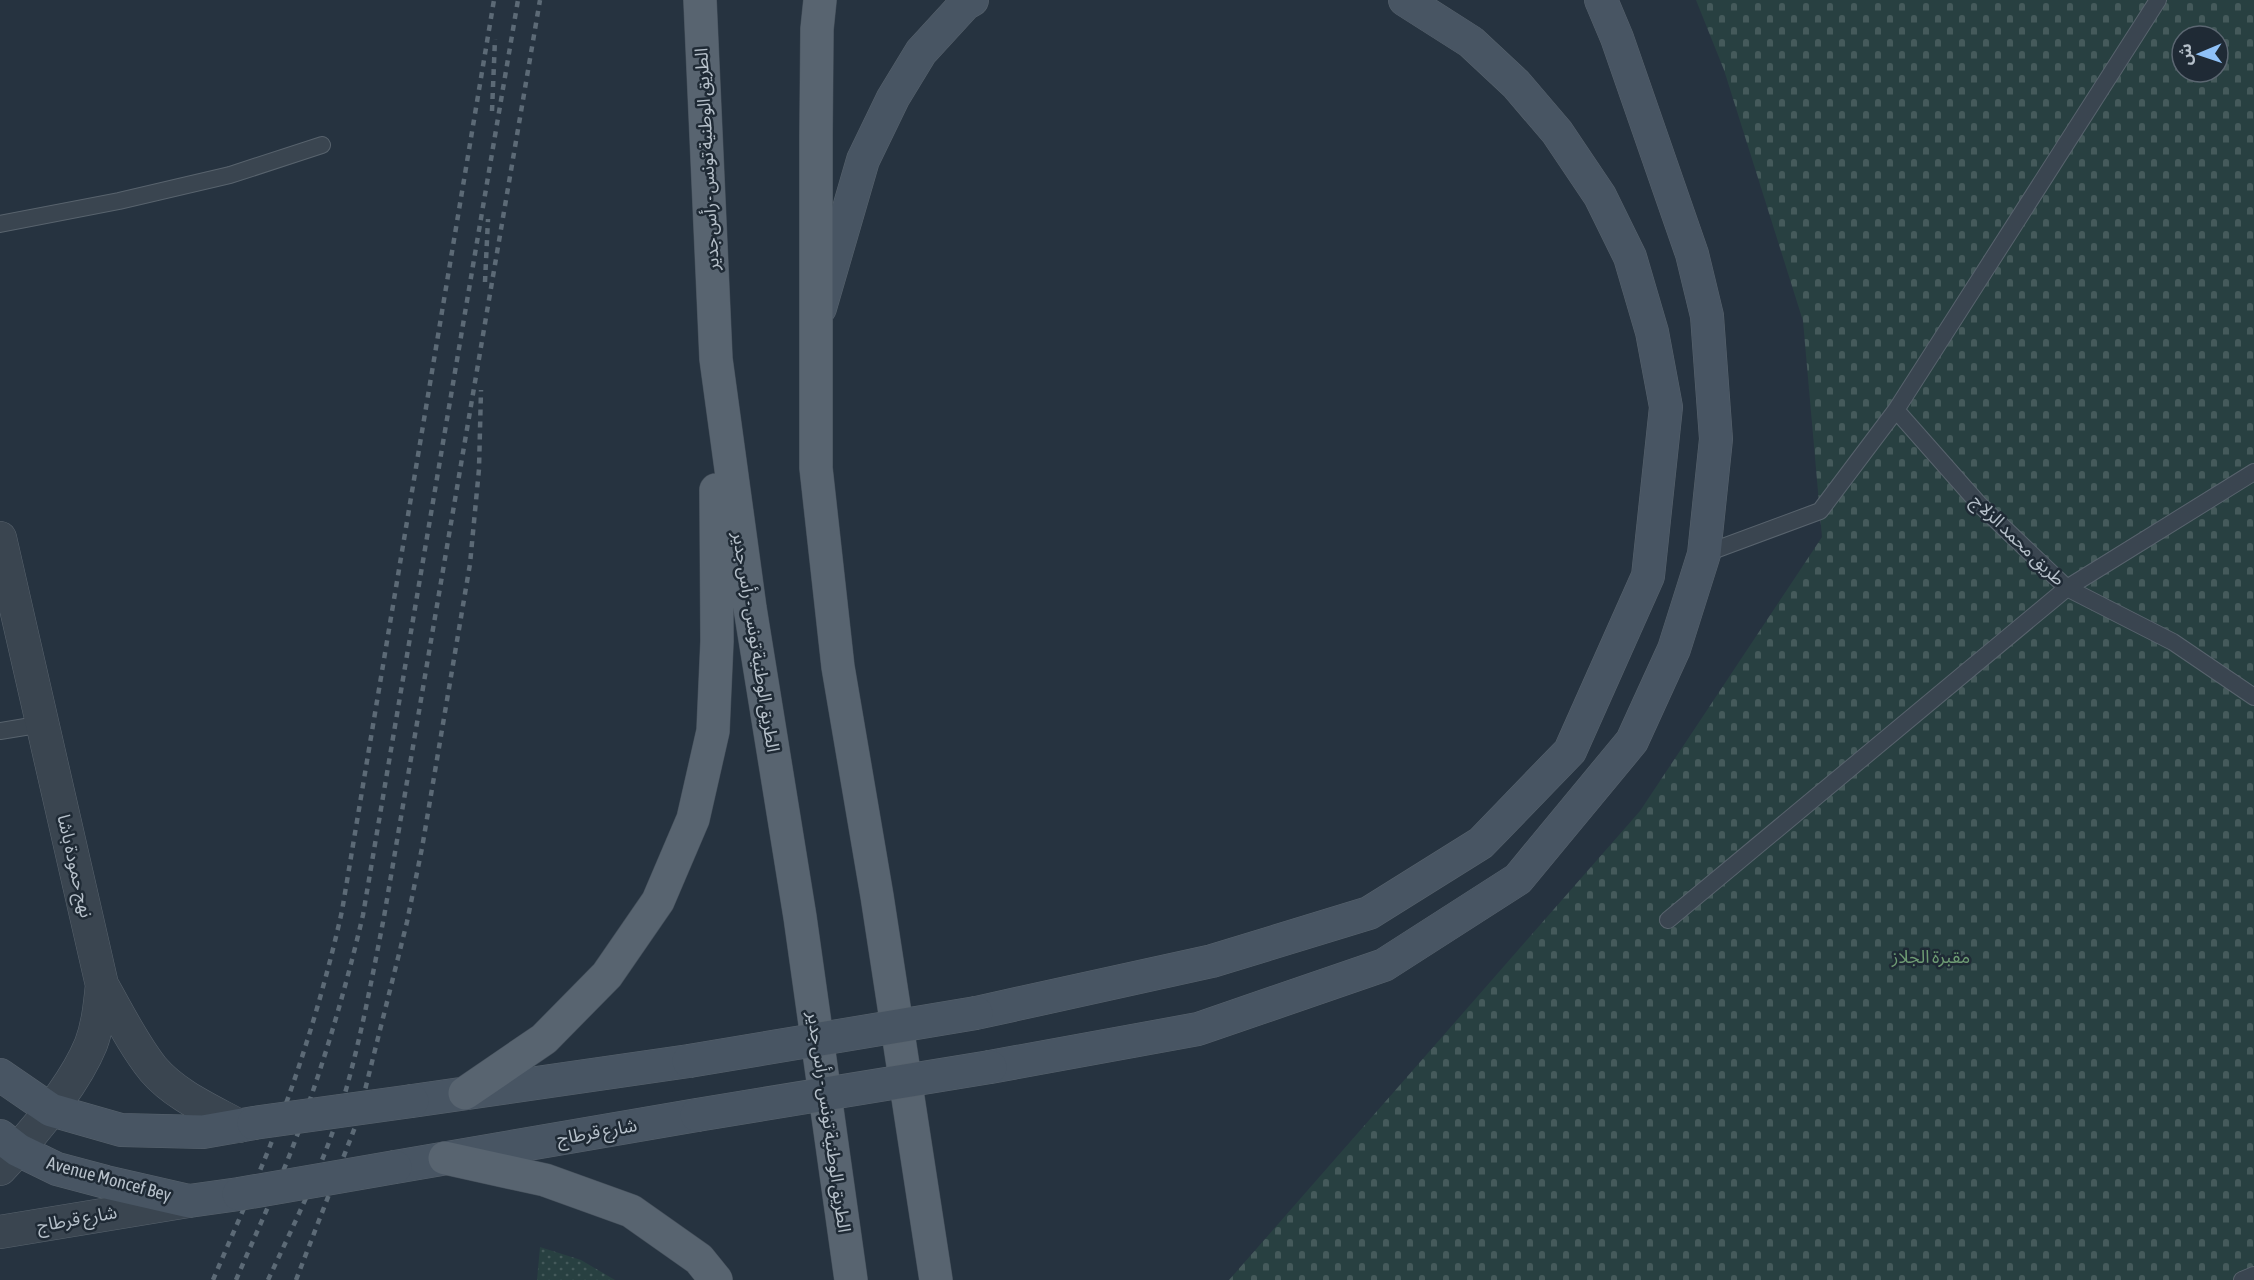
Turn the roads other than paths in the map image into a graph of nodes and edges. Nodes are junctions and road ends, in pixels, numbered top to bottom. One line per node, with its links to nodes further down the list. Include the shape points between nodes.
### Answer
1 (700, 0): 10 (main road, الطريق الوطنية تونس - رأس جدير)
2 (820, 0): 9 (main road, via 816,135)
3 (972, 0): 9 (main road, via 921,52 893,98 863,160)
4 (1405, 0): 22 (main road, bridge, via 1471,42 1557,132 1600,196 1630,257 1652,332 1666,407 1647,576 1570,751 1481,843 1369,913 1212,961 976,1013 689,1061)
5 (1601, 0): 14 (main road, شارع قرطاج, via 1692,254 1707,316 1716,439)
6 (2158, 0): 11 (lane)
7 (322, 146): 8 (lane, via 230,175)
8 (0, 225)
9 (818, 315): 32 (main road, via 816,468 838,667)
10 (716, 359): 22 (main road, via 717,641 713,731 693,819 658,901 607,975 544,1039); 31 (main road, الطريق الوطنية تونس - رأس جدير)
11 (1896, 410): 14 (lane, via 1820,511); 15 (lane, طريق محمد الزلاج, via 1979,504)
12 (2254, 472): 15 (lane)
13 (0, 538): 17 (street, نهج حمودة باشا)
14 (1704, 554): 26 (main road, شارع قرطاج, bridge, via 1674,649 1632,741 1518,879 1384,965 1198,1029)
15 (2067, 588): 16 (lane, طريق محمد الزلاج, via 2174,642); 19 (lane)
16 (2254, 697)
17 (43, 724): 18 (lane); 20 (street, نهج حمودة باشا)
18 (0, 731)
19 (1668, 920)
20 (102, 985): 23 (street, نهج حمودة باشا, via 98,1021 90,1045); 24 (street, via 154,1070 198,1104)
21 (0, 1076): 23 (main road)
22 (465, 1093): 24 (main road, bridge)
23 (51, 1110): 24 (main road, via 121,1130 203,1132); 25 (street, نهج حمودة باشا)
24 (246, 1124)
25 (6, 1152): 27 (main road, Avenue Moncef Bey, via 106,1182)
26 (445, 1158): 27 (main road, شارع قرطاج, bridge); 30 (main road, via 545,1180 631,1210 699,1259)
27 (197, 1199): 28 (street, شارع قرطاج)
28 (0, 1232)
29 (2254, 1275): 33 (lane)
30 (716, 1280)
31 (851, 1280)
32 (936, 1280)
33 (2242, 1280)

